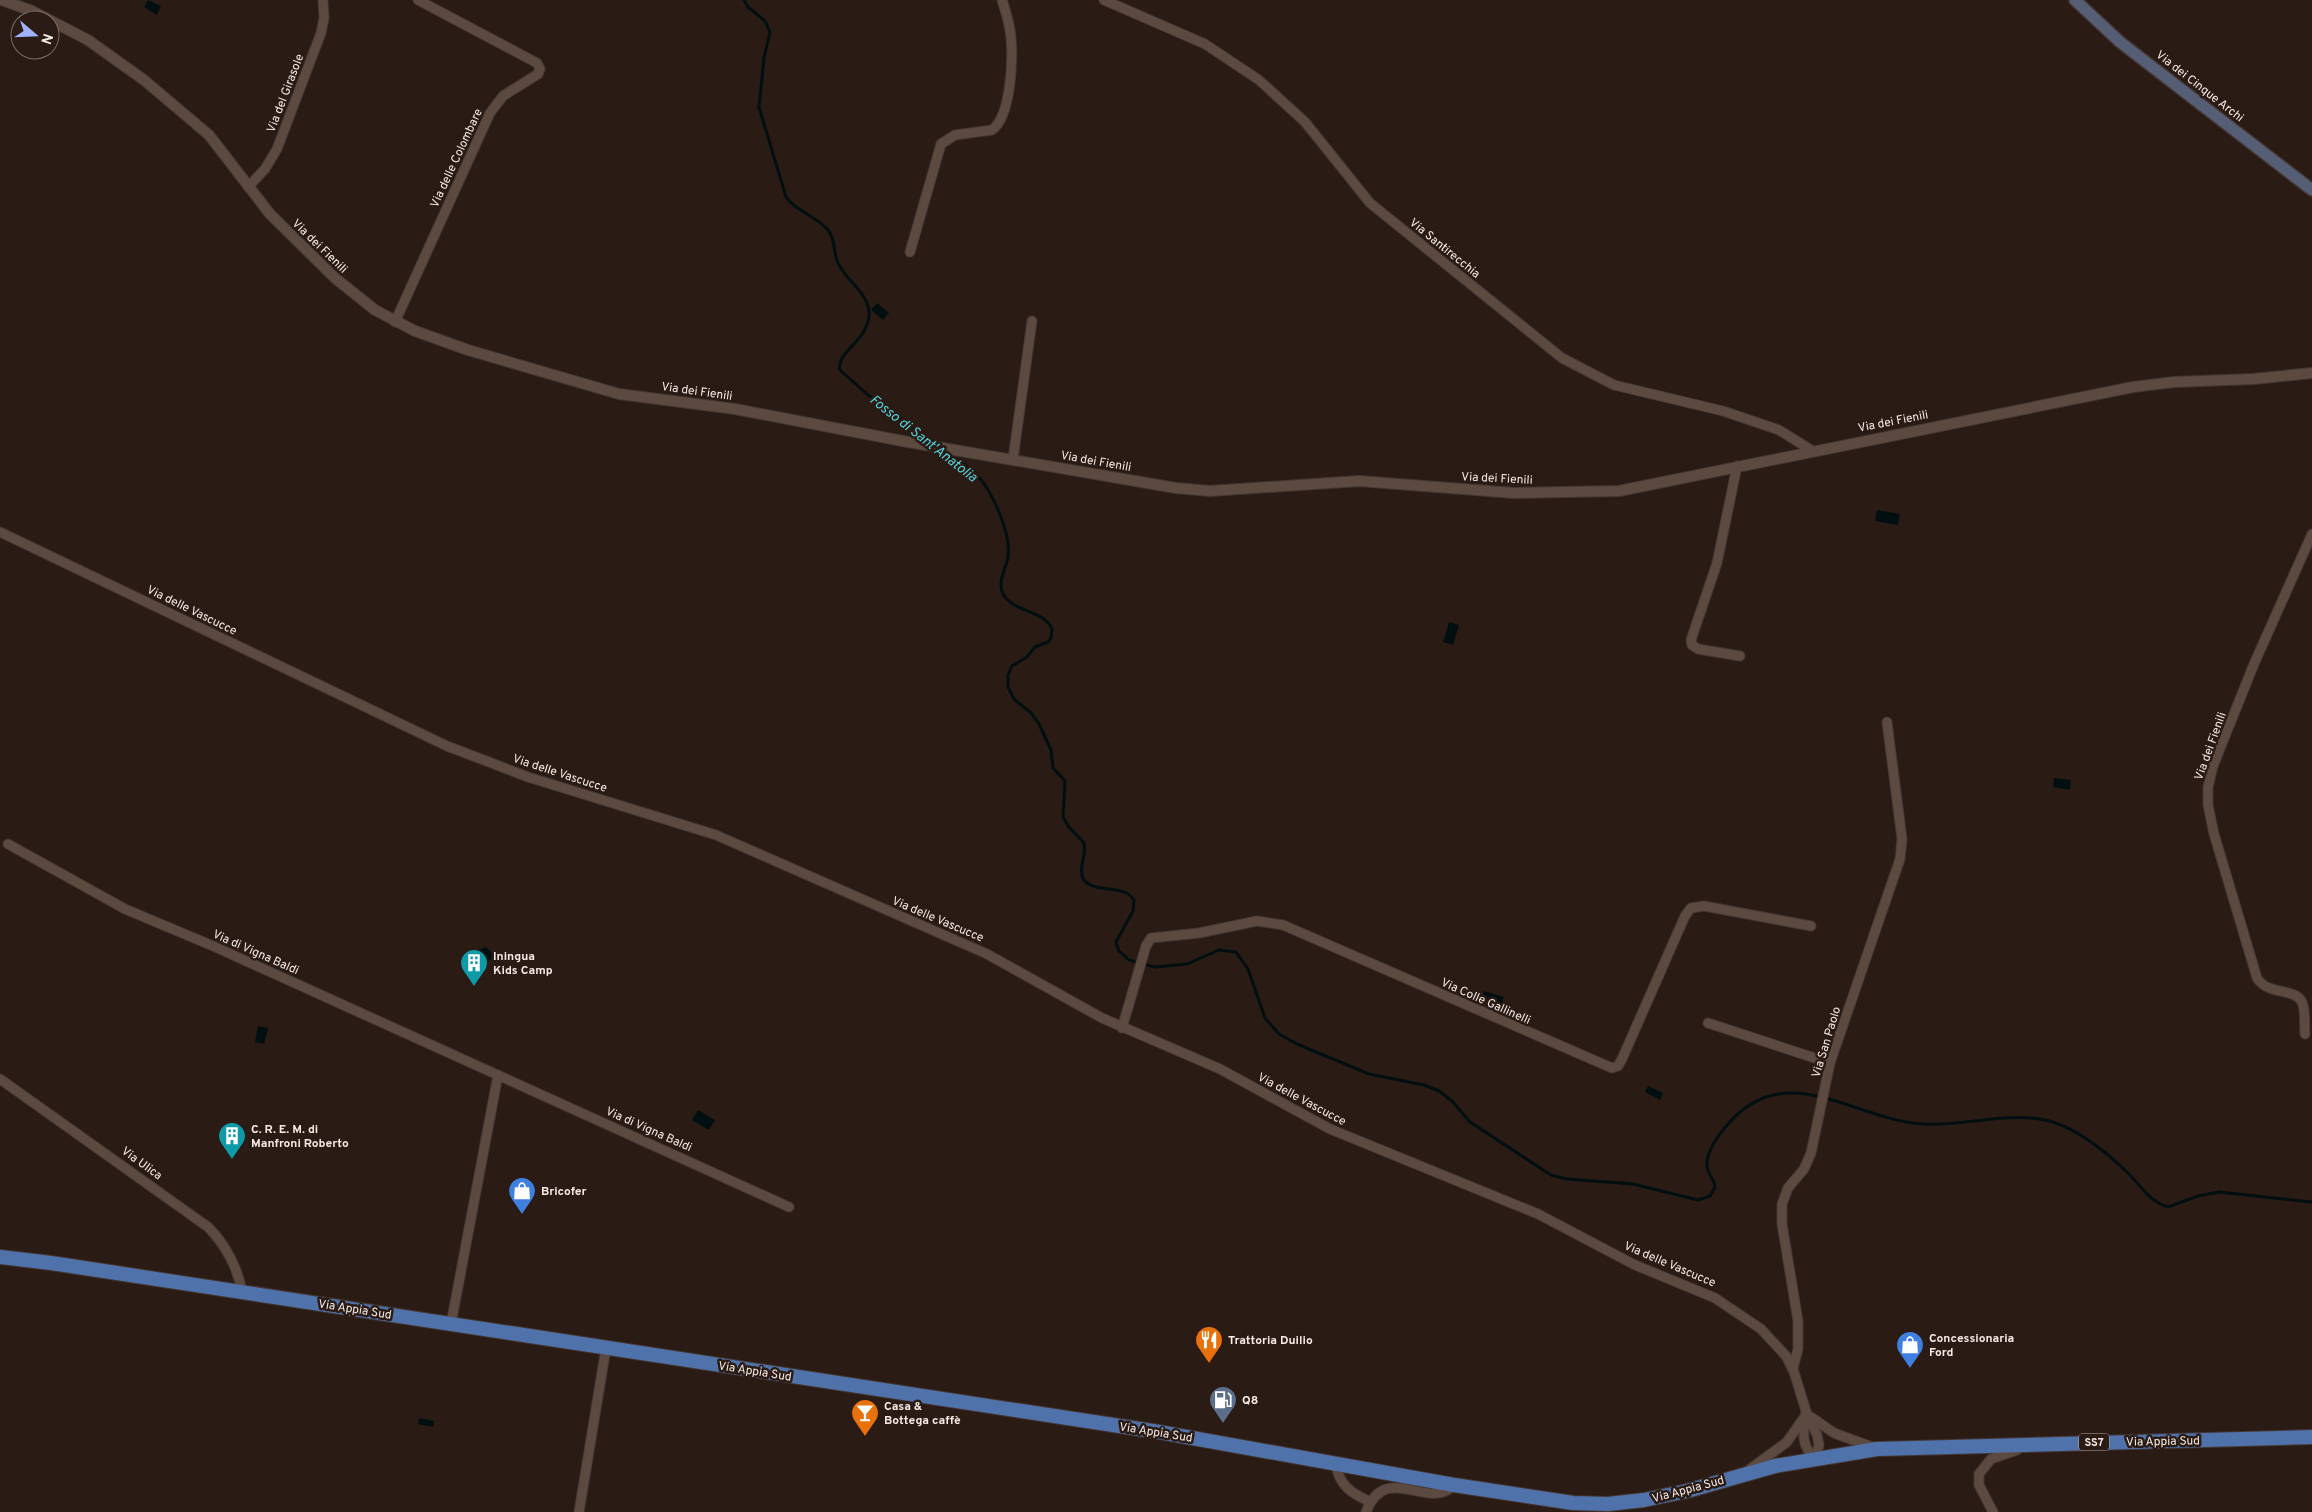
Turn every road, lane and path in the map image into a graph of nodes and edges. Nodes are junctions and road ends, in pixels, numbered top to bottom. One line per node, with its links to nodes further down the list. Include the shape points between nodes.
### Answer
1 (2, 0): 7 (street, Via dei Fienili, via 53,22 119,60 205,131)
2 (323, 0): 7 (street, Via del Girasole, via 321,33 282,136 268,164)
3 (418, 0): 11 (street, Via delle Colombare, via 537,63 540,68 538,74 503,96 490,113)
4 (1002, 0): 9 (street, via 1012,50 1003,116 992,130 955,135 941,144)
5 (1104, 0): 13 (street, Via Santirecchia, via 1206,44 1259,80 1305,122 1375,207 1562,358 1609,384 1748,419 1786,433)
6 (2075, 0): 8 (main road, Via dei Cinque Archi, via 2120,42)
7 (248, 187): 11 (street, Via dei Fienili, via 275,220 334,278)
8 (2312, 190)
9 (910, 252)
10 (1032, 320): 14 (street)
11 (395, 322): 14 (street, Via dei Fienili, via 454,346 610,392 735,409)
12 (2312, 373): 13 (street, Via dei Fienili, via 2142,385)
13 (1811, 450): 15 (street, Via dei Fienili)
14 (1013, 459): 15 (street, Via dei Fienili, via 1210,491 1359,482 1514,494 1638,488)
15 (1737, 466): 18 (street, via 1717,563 1691,640 1692,645 1698,648)
16 (0, 532): 23 (street, Via delle Vascucce, via 446,746 521,774 734,842 987,954)
17 (2312, 534): 24 (street, Via dei Fienili, via 2213,766 2207,796 2214,834 2257,978 2265,988 2300,999 2304,1008)
18 (1740, 656)
19 (1888, 722): 25 (street, Via San Paolo, via 1902,839 1901,855)
20 (8, 844): 26 (street, Via di Vigna Baldi, via 125,909)
21 (1811, 926): 23 (street, Via Colle Gallinelli, via 1704,906 1691,908 1622,1059 1618,1066 1612,1068 1275,922 1257,920 1198,933 1158,935 1149,940)
22 (1708, 1023): 25 (street)
23 (1122, 1028): 33 (street, Via delle Vascucce, via 1230,1074 1330,1129 1538,1214 1635,1265 1719,1300 1772,1338)
24 (2305, 1034)
25 (1830, 1063): 33 (street, Via San Paolo, via 1808,1162 1788,1188 1782,1204 1782,1224 1798,1321 1798,1349)
26 (498, 1075): 28 (street, Via di Vigna Baldi); 31 (street)
27 (0, 1078): 30 (street, Via Ulica, via 208,1227 220,1240 234,1266)
28 (789, 1207)
29 (0, 1257): 30 (main road, Via Appia Sud / SS7)
30 (242, 1292): 31 (main road, Via Appia Sud / SS7)
31 (451, 1324): 32 (main road, Via Appia Sud / SS7)
32 (606, 1348): 39 (main road, Via Appia Sud / SS7, via 1159,1432); 43 (street)
33 (1793, 1368): 34 (street, Via delle Vascucce)
34 (1806, 1412): 37 (street, via 1829,1431); 38 (street, Via delle Vascucce, via 1818,1439); 38 (street, Via delle Vascucce, via 1805,1444); 40 (street, via 1787,1442)
35 (2312, 1437): 36 (main road, Via Appia Sud / SS7)
36 (2047, 1444): 37 (main road, Via Appia Sud / SS7); 45 (street, via 1991,1458 1983,1466 1978,1481)
37 (1877, 1448): 38 (main road, Via Appia Sud / SS7)
38 (1816, 1458): 40 (main road, Via Appia Sud / SS7)
39 (1336, 1463): 41 (main road, Via Appia Sud / SS7); 42 (street, via 1338,1477 1345,1486)
40 (1745, 1473): 41 (main road, Via Appia Sud / SS7, via 1676,1494 1608,1504 1554,1501)
41 (1454, 1484): 42 (street, via 1447,1494 1438,1499 1393,1490 1381,1493)
42 (1371, 1502): 44 (street)
43 (579, 1512)
44 (1366, 1512)
45 (1993, 1512)

